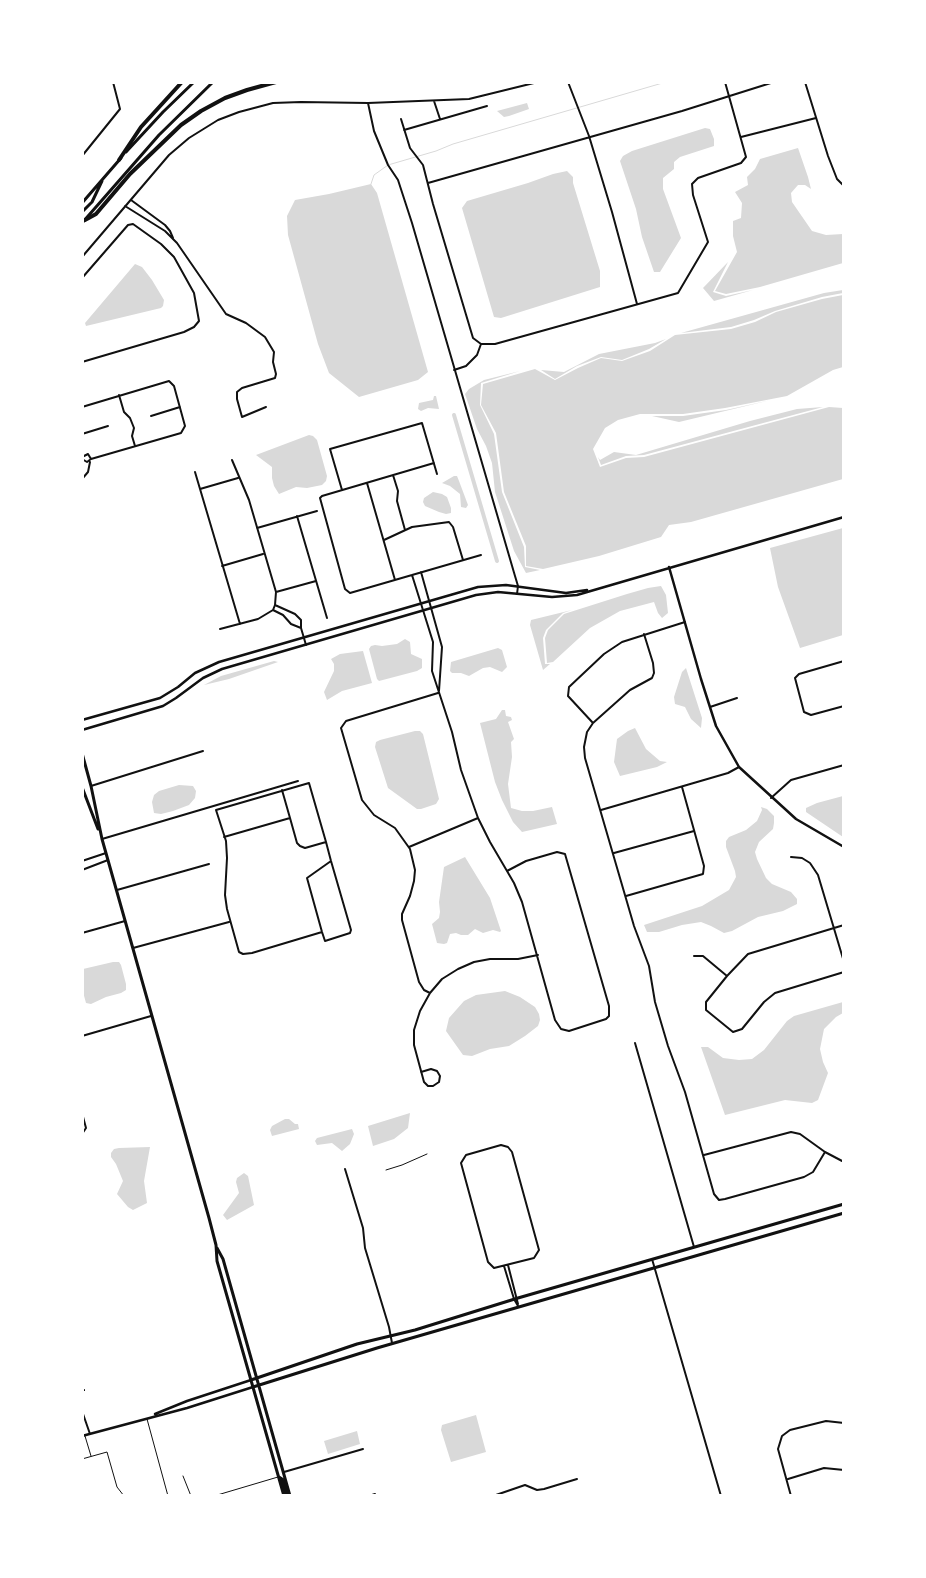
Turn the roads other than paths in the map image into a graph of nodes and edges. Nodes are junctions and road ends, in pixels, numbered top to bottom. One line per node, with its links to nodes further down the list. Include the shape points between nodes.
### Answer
1 (113, 82): 21 (street, via 120,109)
2 (182, 82): 22 (highway, via 141,128)
3 (194, 82): 22 (main road)
4 (213, 82): 30 (main road, via 159,135)
5 (276, 82): 30 (highway, via 225,98 200,111 181,125 130,174 96,214)
6 (538, 82): 12 (street, via 469,99)
7 (568, 82): 19 (street)
8 (725, 82): 11 (street)
9 (774, 82): 11 (street)
10 (805, 82): 15 (street)
11 (728, 96): 19 (street); 20 (street)
12 (434, 101): 13 (street); 17 (street)
13 (368, 103): 26 (street, via 273,104 225,117 189,138 169,155); 37 (street, via 374,130 388,165 398,180 409,214)
14 (487, 106): 17 (street)
15 (816, 117): 20 (street); 25 (street, via 836,179)
16 (401, 119): 18 (street)
17 (440, 120): 18 (street)
18 (404, 130): 24 (street, via 410,148 423,165)
19 (589, 136): 24 (street); 34 (street)
20 (740, 137): 34 (street, via 746,157 741,163 698,178 692,184 708,242 678,293)
21 (82, 156)
22 (119, 160): 23 (main road)
23 (105, 176): 27 (main road); 29 (main road, via 92,202)
24 (428, 183): 35 (street, via 465,314 473,338)
25 (843, 186)
26 (131, 200): 28 (street); 31 (street, via 165,225)
27 (82, 203)
28 (125, 206): 31 (street); 32 (street)
29 (82, 212)
30 (84, 222)
31 (173, 238): 39 (street, via 226,314 265,337 274,352 275,378 237,392 242,417)
32 (82, 257)
33 (82, 278): 36 (street, via 128,225 133,224 174,257 194,292 199,321 184,332)
34 (638, 304): 35 (street, via 495,344)
35 (481, 344): 37 (street, via 477,355 466,366)
36 (82, 362)
37 (454, 370): 73 (street)
38 (119, 395): 40 (street); 41 (street, via 169,381 174,386); 45 (street, via 134,428)
39 (266, 406)
40 (82, 407)
41 (180, 407): 42 (street); 45 (street, via 185,426 181,433)
42 (151, 416)
43 (108, 426): 44 (street)
44 (82, 434)
45 (135, 447): 47 (street)
46 (83, 457): 47 (street, via 86,462); 47 (street, via 88,454)
47 (90, 460): 54 (street, via 88,472)
48 (232, 460): 53 (street)
49 (434, 463): 51 (street); 52 (street); 57 (street, via 422,423 330,449)
50 (195, 472): 56 (street)
51 (437, 474)
52 (393, 475): 55 (street); 62 (street)
53 (239, 478): 56 (street); 61 (street)
54 (82, 479)
55 (367, 482): 57 (street); 63 (street)
56 (200, 489): 67 (street)
57 (342, 490): 71 (street, via 322,496 320,501 345,589 350,592)
58 (317, 511): 59 (street)
59 (297, 516): 61 (street); 72 (street)
60 (844, 517): 68 (street)
61 (257, 528): 64 (street)
62 (405, 530): 63 (street); 66 (street, via 449,522)
63 (384, 540): 71 (street)
64 (264, 554): 67 (street); 75 (street)
65 (482, 554): 66 (street)
66 (463, 560): 69 (street)
67 (222, 566): 85 (street)
68 (669, 567): 74 (street); 84 (street)
69 (421, 572): 70 (street); 77 (street)
70 (412, 575): 71 (street); 78 (street)
71 (395, 580)
72 (316, 581): 75 (street); 83 (street)
73 (518, 586): 74 (street, via 566,593); 76 (street); 77 (street, via 483,586)
74 (594, 589): 76 (street, via 567,597)
75 (276, 592): 79 (street)
76 (517, 594): 80 (street, via 485,593)
77 (430, 601): 78 (street); 80 (street)
78 (421, 603): 82 (street); 89 (street)
79 (275, 605): 81 (street); 86 (street, via 295,614 301,620)
80 (432, 608): 82 (street); 93 (street, via 442,647)
81 (273, 610): 85 (street); 86 (street)
82 (423, 611): 90 (street); 92 (street, via 433,642)
83 (327, 618)
84 (685, 622): 88 (street); 99 (street)
85 (240, 624): 87 (street)
86 (301, 628): 89 (street)
87 (220, 630)
88 (644, 634): 101 (street, via 653,663 652,678 630,690); 101 (street, via 622,642 604,654 568,686 568,696)
89 (304, 637): 90 (street); 95 (street, via 214,664)
90 (306, 645): 97 (street, via 216,672)
91 (844, 661): 98 (street, via 795,678 804,712 810,715)
92 (432, 665): 93 (street); 94 (street)
93 (440, 665): 94 (street)
94 (439, 693): 115 (street); 120 (street, via 346,721 341,728 362,800 374,815 395,828)
95 (160, 698): 97 (street); 100 (street)
96 (737, 698): 99 (street)
97 (163, 706): 102 (street)
98 (844, 706)
99 (710, 707): 106 (street, via 716,726)
100 (82, 720)
101 (593, 723): 113 (street, via 587,732 585,758)
102 (82, 730)
103 (203, 751): 108 (street)
104 (82, 753): 108 (main road)
105 (844, 765): 112 (street, via 790,780)
106 (739, 767): 110 (street); 112 (street)
107 (298, 781): 118 (street)
108 (91, 786): 118 (main road)
109 (82, 787): 118 (main road)
110 (682, 787): 113 (street); 116 (street)
111 (282, 790): 114 (street); 117 (street, via 216,810); 119 (street, via 309,783)
112 (771, 798): 121 (street, via 796,819)
113 (601, 810): 123 (street)
114 (290, 818): 117 (street); 119 (street, via 300,846 305,848)
115 (478, 818): 120 (street); 130 (street)
116 (694, 831): 123 (street); 132 (street, via 704,866 703,874)
117 (224, 837): 134 (street, via 227,858 225,895)
118 (102, 839): 122 (main road)
119 (326, 842): 127 (street)
120 (409, 846): 145 (street, via 414,881 402,920 419,982)
121 (844, 847)
122 (106, 853): 125 (main road); 126 (street)
123 (613, 853): 132 (street)
124 (791, 857): 136 (street, via 810,863 818,875)
125 (108, 860): 129 (street); 131 (main road)
126 (82, 861)
127 (331, 861): 137 (street, via 307,878); 137 (street, via 351,930 350,934 325,941)
128 (209, 864): 131 (street)
129 (82, 870)
130 (507, 871): 140 (street, via 522,902); 140 (street, via 526,861 557,852 565,854 609,1006 609,1016 573,1030 561,1029 555,1020)
131 (117, 890): 133 (main road)
132 (626, 896): 154 (street, via 649,966 668,1046)
133 (125, 921): 138 (street); 139 (main road)
134 (230, 922): 137 (street, via 239,952 243,954); 139 (street)
135 (844, 925): 136 (street)
136 (834, 927): 142 (street); 144 (street, via 748,954)
137 (322, 932)
138 (82, 933)
139 (133, 948): 146 (main road)
140 (538, 955): 145 (street, via 469,964 448,975)
141 (694, 956): 144 (street, via 703,956)
142 (844, 962)
143 (844, 972): 144 (street, via 775,993 742,1029 734,1032 706,1010 706,1002)
144 (727, 976)
145 (430, 993): 149 (street, via 414,1030 414,1045)
146 (151, 1016): 147 (street); 160 (main road)
147 (82, 1036)
148 (635, 1043): 161 (street)
149 (422, 1072): 149 (street, via 426,1084 438,1084 440,1076 437,1071)
150 (82, 1113): 151 (street, via 86,1128)
151 (82, 1134)
152 (825, 1152): 154 (street, via 800,1134 791,1132); 154 (street, via 813,1172 804,1177 719,1200 714,1194); 155 (street)
153 (427, 1154): 157 (lane)
154 (704, 1155)
155 (844, 1162)
156 (345, 1169): 168 (street)
157 (386, 1170)
158 (844, 1204): 161 (main road)
159 (844, 1213): 165 (main road)
160 (216, 1245): 170 (main road, via 223,1259); 171 (main road, via 217,1261)
161 (694, 1247): 162 (main road)
162 (652, 1259): 165 (street); 166 (main road)
163 (508, 1265): 164 (street); 164 (street, via 534,1258 539,1250 512,1152 501,1145 466,1155 460,1163 488,1262 494,1268); 166 (street)
164 (504, 1266): 166 (street)
165 (654, 1267): 167 (main road); 198 (street)
166 (516, 1299): 167 (street); 168 (main road)
167 (518, 1306): 169 (main road)
168 (390, 1336): 169 (street); 170 (main road)
169 (392, 1344): 172 (main road)
170 (257, 1378): 171 (main road); 172 (main road)
171 (251, 1380): 173 (main road); 177 (street)
172 (259, 1386): 173 (main road); 185 (main road)
173 (253, 1387): 177 (street); 187 (main road)
174 (82, 1388): 175 (lane, via 85,1390)
175 (82, 1393)
176 (82, 1411): 179 (street)
177 (146, 1418): 179 (street); 192 (lane)
178 (844, 1422): 189 (street, via 826,1421 790,1430 782,1436 778,1449)
179 (90, 1434): 180 (street)
180 (84, 1436): 182 (lane)
181 (363, 1449): 185 (street)
182 (91, 1457): 183 (lane); 191 (lane, via 107,1452 117,1487)
183 (82, 1460)
184 (844, 1470): 189 (street, via 824,1468)
185 (284, 1472): 195 (main road)
186 (183, 1476): 193 (lane)
187 (278, 1477): 194 (lane); 195 (main road)
188 (577, 1479): 197 (street, via 537,1490 525,1485)
189 (787, 1480): 199 (street)
190 (375, 1494): 196 (street)
191 (124, 1496)
192 (168, 1496)
193 (191, 1496)
194 (214, 1496)
195 (287, 1496)
196 (369, 1496)
197 (493, 1496)
198 (721, 1496)
199 (792, 1496)

